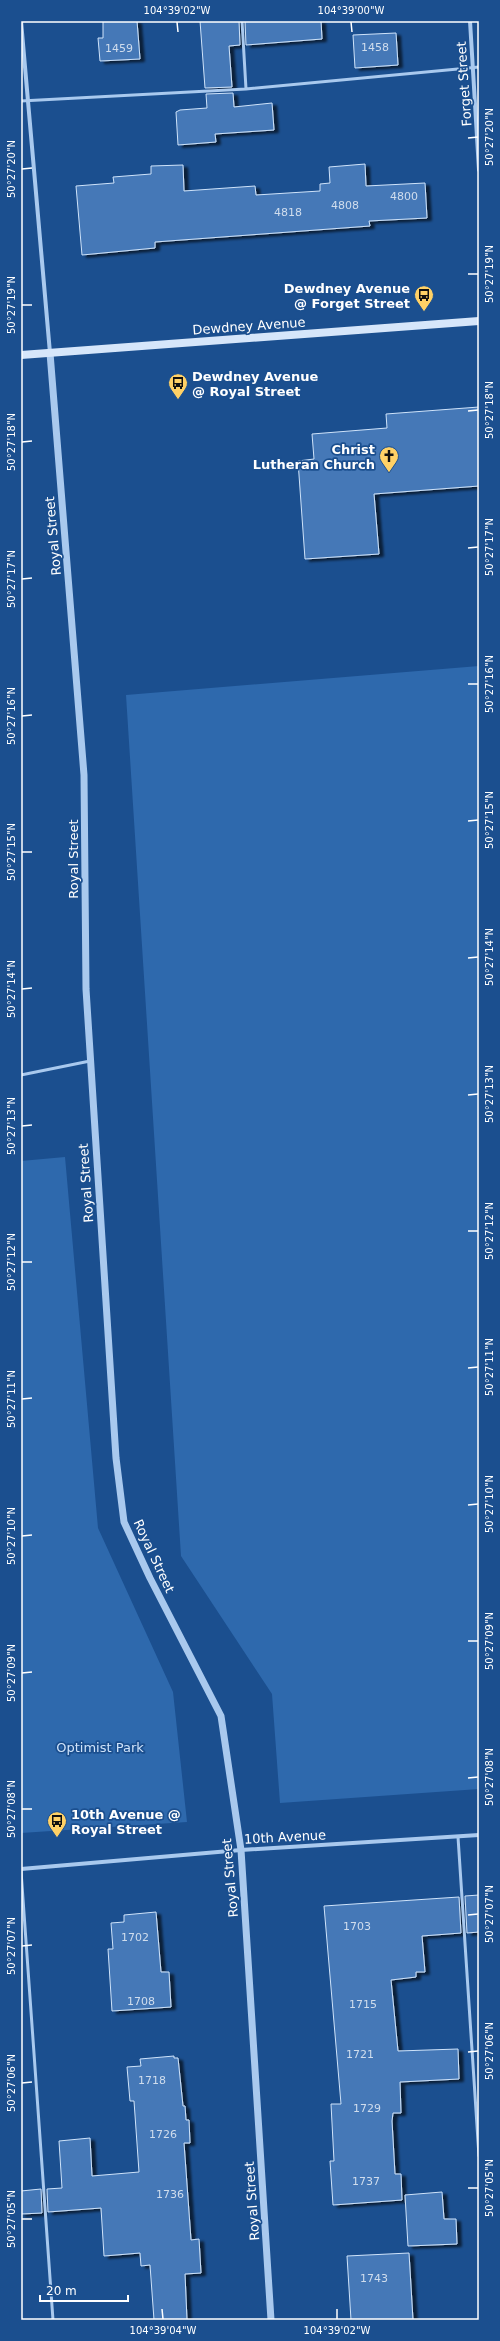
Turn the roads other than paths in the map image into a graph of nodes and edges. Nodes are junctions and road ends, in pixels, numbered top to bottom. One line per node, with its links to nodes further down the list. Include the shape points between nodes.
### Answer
1 (21, 21): 8 (street, Royal Street)
2 (242, 21): 6 (lane)
3 (470, 21): 4 (street, Forget Street)
4 (472, 67): 5 (lane); 6 (lane); 9 (street, Forget Street)
5 (479, 67)
6 (246, 89): 8 (lane)
7 (21, 101): 8 (lane)
8 (28, 101): 11 (street, Royal Street)
9 (479, 170)
10 (479, 321): 11 (main road, Dewdney Avenue)
11 (50, 353): 12 (main road, Dewdney Avenue); 13 (street, Royal Street, via 84,775 86,989)
12 (21, 355)
13 (90, 1061): 14 (lane); 17 (street, Royal Street, via 116,1458 124,1522 221,1716)
14 (21, 1075)
15 (479, 1835): 16 (street, 10th Avenue)
16 (458, 1837): 17 (street, 10th Avenue); 19 (lane)
17 (241, 1850): 18 (street, 10th Avenue); 21 (street, Royal Street)
18 (21, 1870): 20 (lane)
19 (479, 2156)
20 (53, 2320)
21 (271, 2320)

